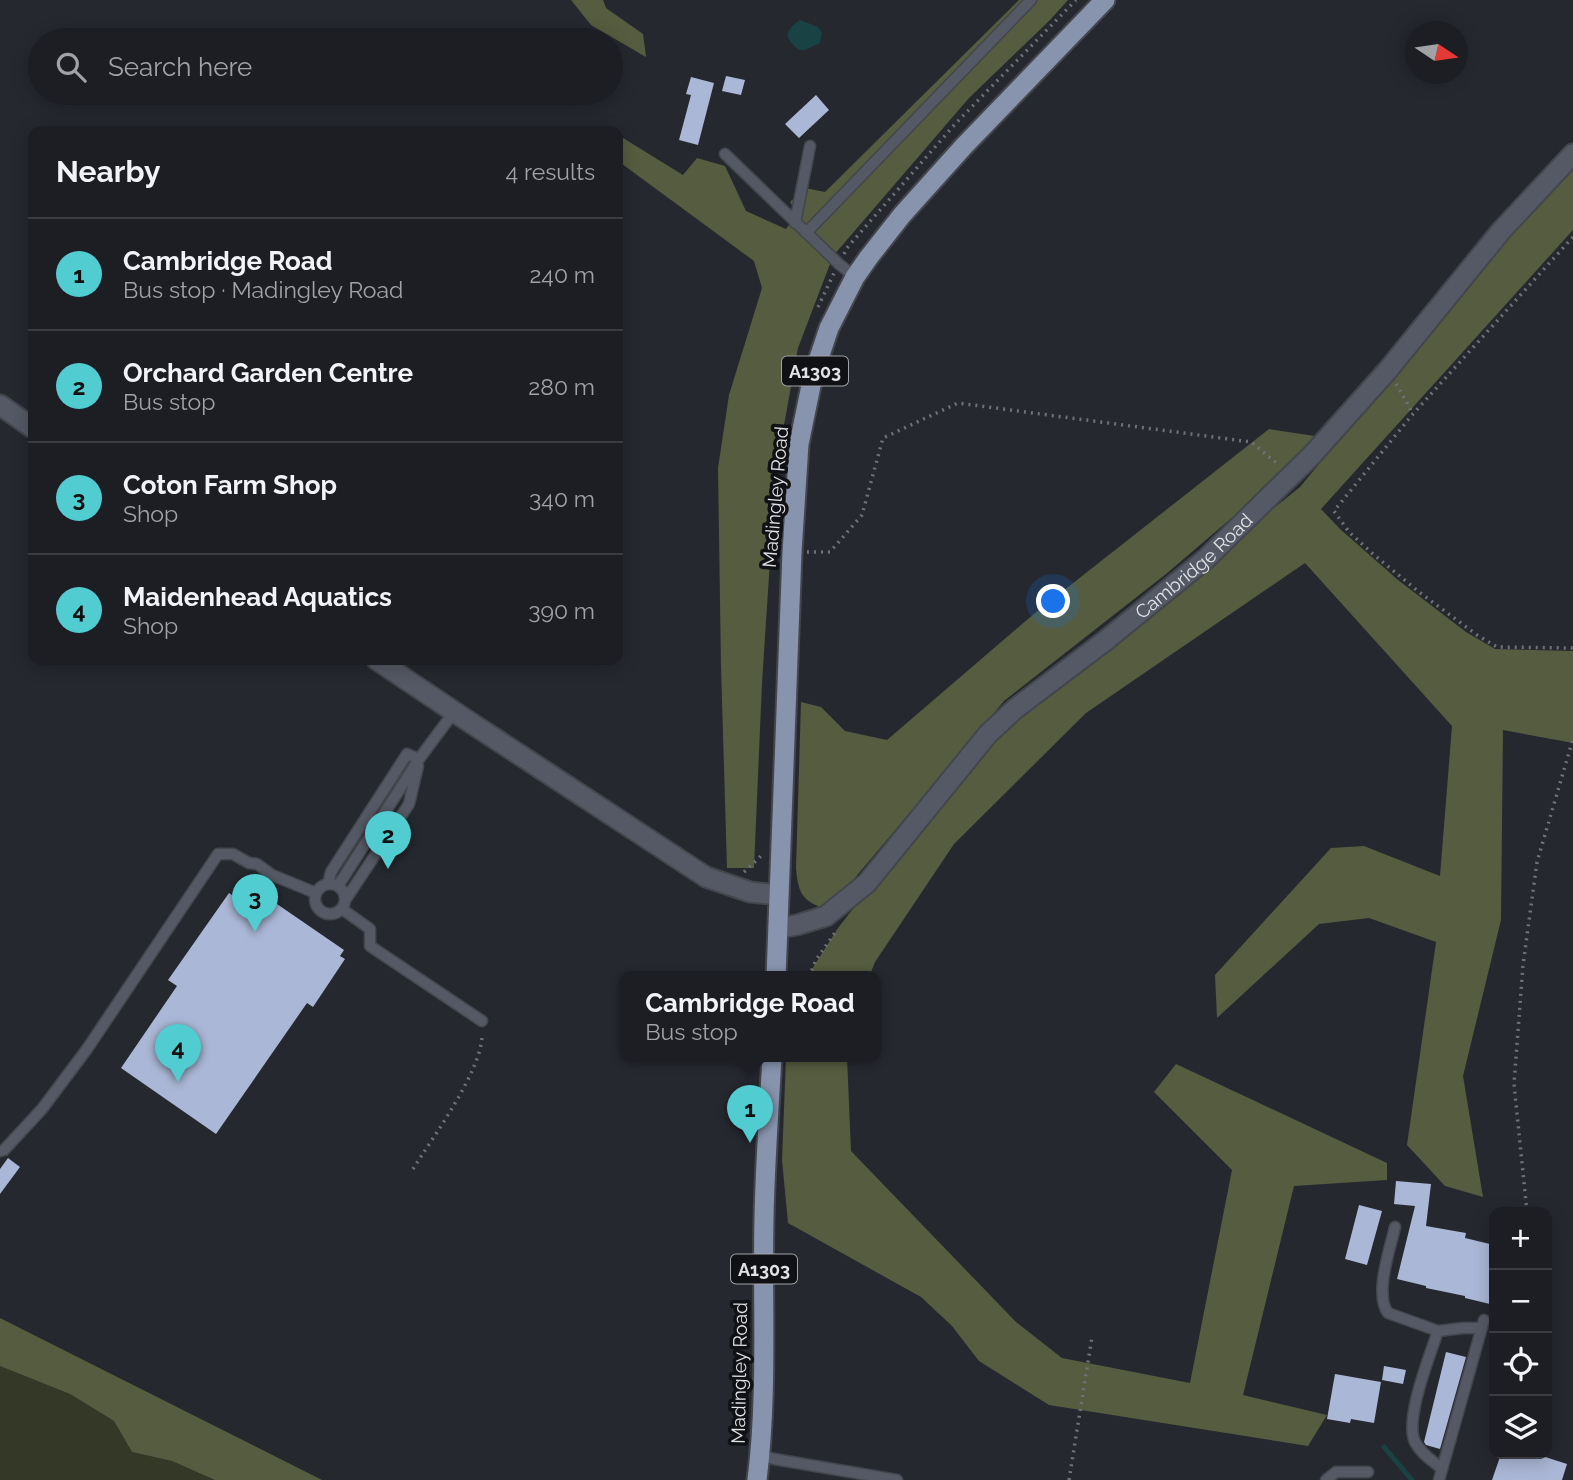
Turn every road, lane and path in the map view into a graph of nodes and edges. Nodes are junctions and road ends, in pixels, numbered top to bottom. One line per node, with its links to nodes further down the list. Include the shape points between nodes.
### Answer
1 (1031, 0): 8 (lane)
2 (1076, 0): 10 (path, via 956,123 846,249)
3 (1105, 0): 11 (highway, Madingley Road / A1303, via 964,146 902,215)
4 (810, 146): 7 (lane)
5 (1573, 154): 17 (street, Cambridge Road)
6 (725, 155): 7 (lane)
7 (795, 223): 8 (lane)
8 (806, 233): 10 (lane)
9 (1573, 237): 15 (path)
10 (839, 264): 11 (lane); 12 (path)
11 (855, 277): 18 (highway, Madingley Road / A1303, via 829,328 813,376 799,444)
12 (815, 314)
13 (0, 405): 16 (street)
14 (1409, 406): 15 (path)
15 (1412, 415): 19 (path, via 1334,511 1382,562 1497,647)
16 (28, 425)
17 (1292, 475): 18 (path, via 1251,442 958,403 883,438 862,515 831,552); 30 (street, Cambridge Road, via 1207,558 988,734 867,883 826,916)
18 (792, 552): 28 (highway, Madingley Road / A1303)
19 (1573, 648)
20 (384, 665): 21 (street)
21 (454, 712): 23 (lane); 28 (street, via 706,877)
22 (1573, 739): 36 (path, via 1537,862 1523,965 1514,1084)
23 (419, 759): 26 (lane); 29 (lane, via 409,804)
24 (762, 842): 25 (path, via 762,855)
25 (742, 874)
26 (333, 885): 27 (lane); 29 (lane, via 342,889)
27 (316, 892): 29 (lane, via 320,911 329,915); 34 (lane, via 233,854 218,854 87,1049 42,1109)
28 (779, 895): 30 (highway, Madingley Road / A1303)
29 (344, 904): 32 (lane, via 370,929 370,946)
30 (778, 928): 31 (highway, Madingley Road / A1303)
31 (776, 971)
32 (482, 1021): 35 (path, via 482,1041 474,1065)
33 (772, 1062): 40 (highway, Madingley Road / A1303)
34 (0, 1152)
35 (413, 1169)
36 (1526, 1207)
37 (1395, 1227): 38 (lane, via 1383,1307)
38 (1438, 1331): 42 (lane, via 1412,1425 1416,1444); 42 (lane, via 1483,1324)
39 (1092, 1337): 46 (path)
40 (760, 1455): 43 (lane); 44 (highway, Madingley Road / A1303)
41 (1368, 1472): 47 (lane, via 1336,1472)
42 (1440, 1475)
43 (854, 1476): 45 (lane)
44 (757, 1480)
45 (897, 1480)
46 (1069, 1480)
47 (1326, 1480)

